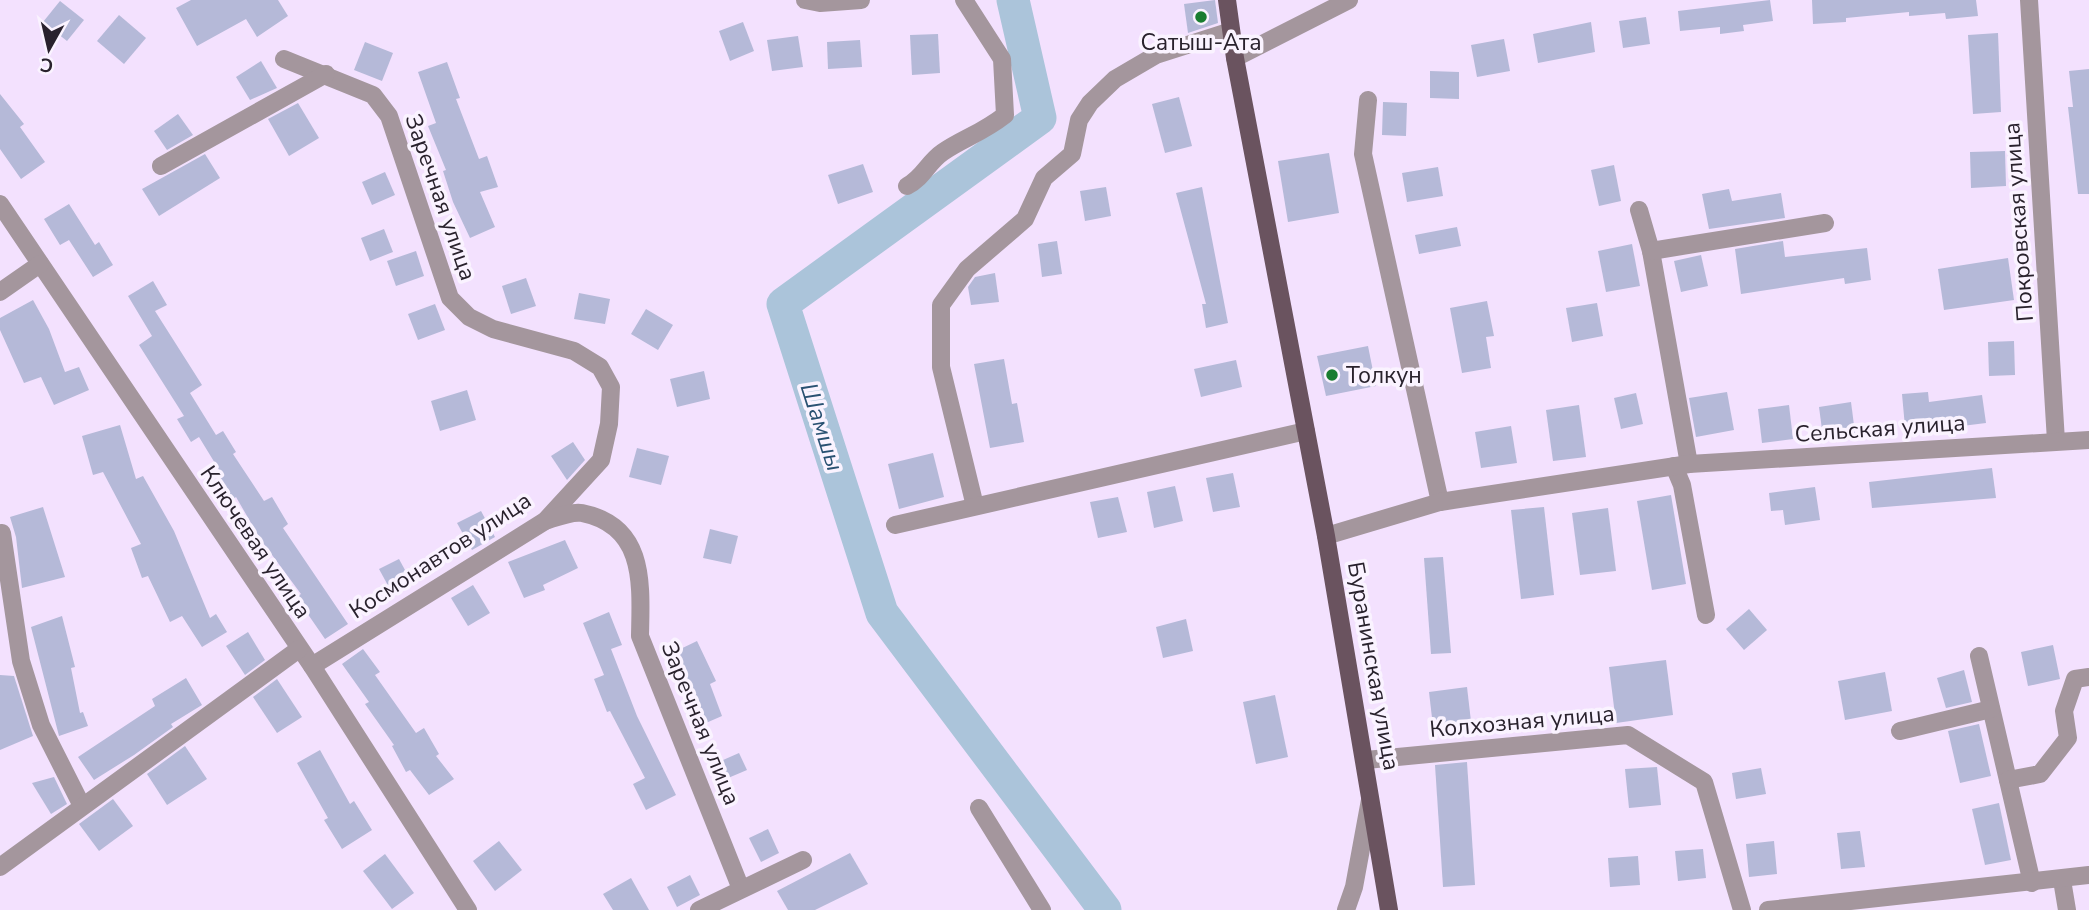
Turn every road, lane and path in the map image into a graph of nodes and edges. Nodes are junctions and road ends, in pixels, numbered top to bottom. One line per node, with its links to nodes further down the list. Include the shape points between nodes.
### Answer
1 (805, 0): 2 (street)
2 (861, 0)
3 (964, 0): 13 (street, via 1002,59 1004,115 982,133 941,153 921,179)
4 (1227, 0): 7 (main road, Буранинская улица)
5 (1349, 0): 9 (street)
6 (2029, 0): 22 (street, Покровская улица)
7 (1231, 31): 9 (main road, Буранинская улица); 26 (street, via 1156,55 1115,79 1079,120 1072,154 1044,178 1025,219 967,269 941,305 941,366)
8 (284, 58): 10 (street, Заречная улица)
9 (1235, 58): 20 (main road, Буранинская улица)
10 (326, 74): 12 (street); 25 (street, Заречная улица, via 373,95 389,116 450,298 469,317 493,329 574,351 600,367 611,387 601,460)
11 (1368, 100): 24 (street, via 1363,154)
12 (161, 166)
13 (907, 186)
14 (0, 204): 18 (street, Ключевая улица)
15 (1639, 210): 17 (street)
16 (1825, 223): 17 (street)
17 (1651, 251): 23 (street)
18 (40, 264): 19 (street); 32 (street, Ключевая улица)
19 (0, 292)
20 (1306, 431): 26 (street); 30 (main road, Буранинская улица)
21 (2089, 440): 22 (street, Сельская улица)
22 (2056, 441): 23 (street, Сельская улица)
23 (1681, 465): 24 (street, Сельская улица); 31 (street)
24 (1440, 502): 30 (street, Сельская улица)
25 (558, 506): 27 (street, Космонавтов улица)
26 (975, 506): 28 (street)
27 (545, 521): 34 (street, Космонавтов улица); 48 (street, Заречная улица, via 580,513 619,528 637,558 640,636)
28 (895, 526)
29 (2, 533): 41 (street, via 21,661 41,726)
30 (1326, 536): 38 (main road, Буранинская улица)
31 (1706, 615)
32 (299, 649): 34 (street, Ключевая улица); 41 (street)
33 (1979, 656): 36 (street)
34 (312, 666): 49 (street, Ключевая улица)
35 (2089, 677): 39 (street, via 2076,680 2064,711 2068,738 2040,774)
36 (1991, 709): 37 (street); 39 (street)
37 (1900, 731)
38 (1366, 760): 40 (main road, Буранинская улица); 54 (street, Колхозная улица, via 1628,735 1704,782)
39 (2008, 780): 47 (street)
40 (1371, 794): 52 (street); 53 (main road, Буранинская улица)
41 (82, 806): 44 (street)
42 (979, 808): 51 (street)
43 (803, 860): 48 (street)
44 (0, 867)
45 (2089, 875): 46 (street)
46 (2062, 880): 47 (street); 56 (street)
47 (2032, 883): 55 (street)
48 (741, 889): 50 (street)
49 (468, 910)
50 (699, 910)
51 (1042, 910)
52 (1346, 910)
53 (1388, 910)
54 (1742, 910)
55 (1768, 910)
56 (2067, 910)

